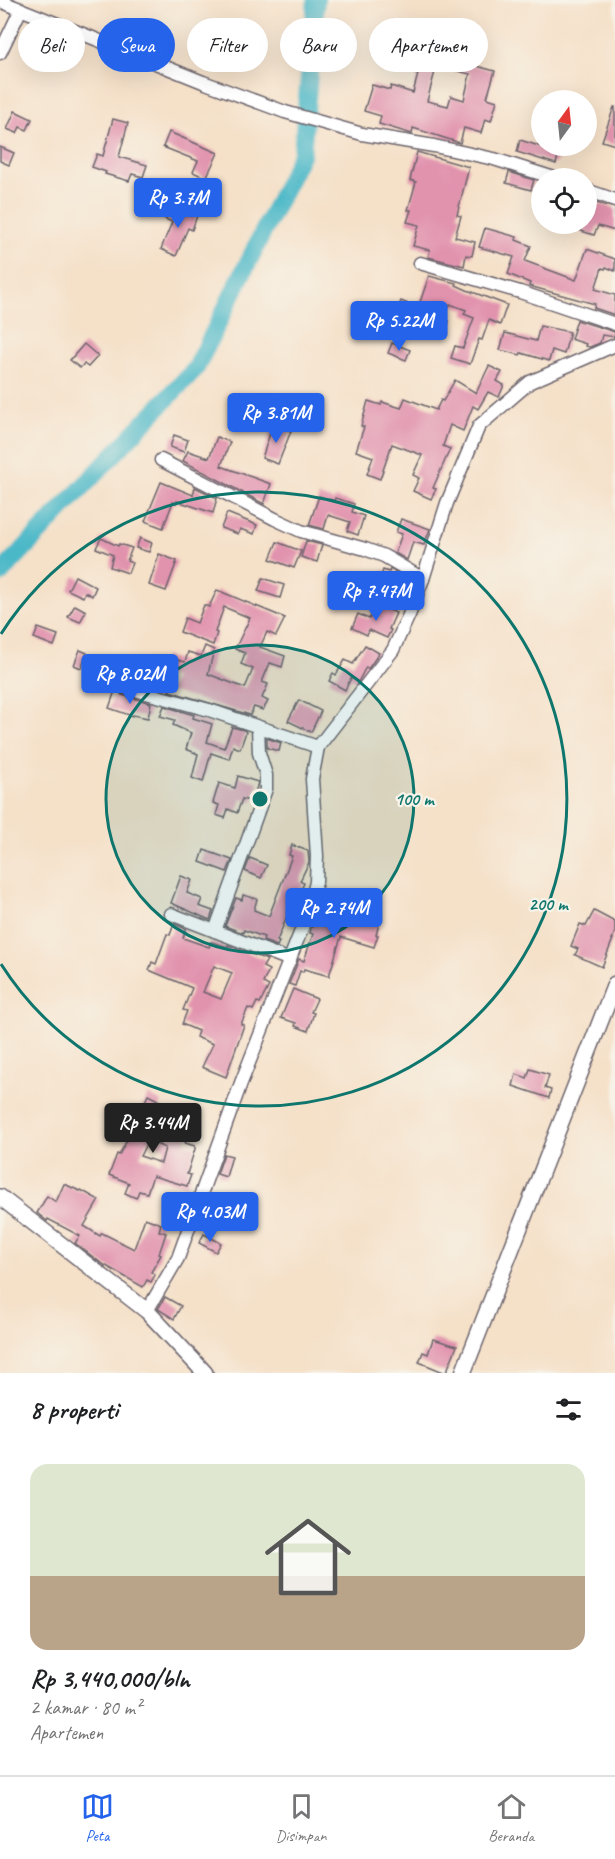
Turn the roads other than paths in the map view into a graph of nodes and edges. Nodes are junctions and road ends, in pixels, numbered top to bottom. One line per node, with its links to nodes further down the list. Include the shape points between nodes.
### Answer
1 (0, 1): 2 (street)
2 (21, 9): 3 (street); 4 (street, via 324,125 494,159)
3 (0, 53)
4 (531, 171)
5 (597, 194): 6 (street)
6 (615, 200)
7 (420, 264): 8 (street)
8 (615, 324)
9 (615, 345): 11 (street, via 530,382 479,426 447,503)
10 (161, 460): 11 (street, via 292,527 384,556)
11 (423, 579): 14 (street, via 393,650)
12 (124, 687): 13 (street)
13 (258, 727): 14 (street); 16 (street, via 266,789)
14 (318, 747): 17 (street, via 312,779 316,882)
15 (171, 914): 16 (street)
16 (215, 931): 17 (street)
17 (290, 960): 20 (street, via 178,1258)
18 (615, 984): 22 (street)
19 (0, 1197): 20 (street)
20 (147, 1311): 21 (street)
21 (205, 1373)
22 (463, 1373)

